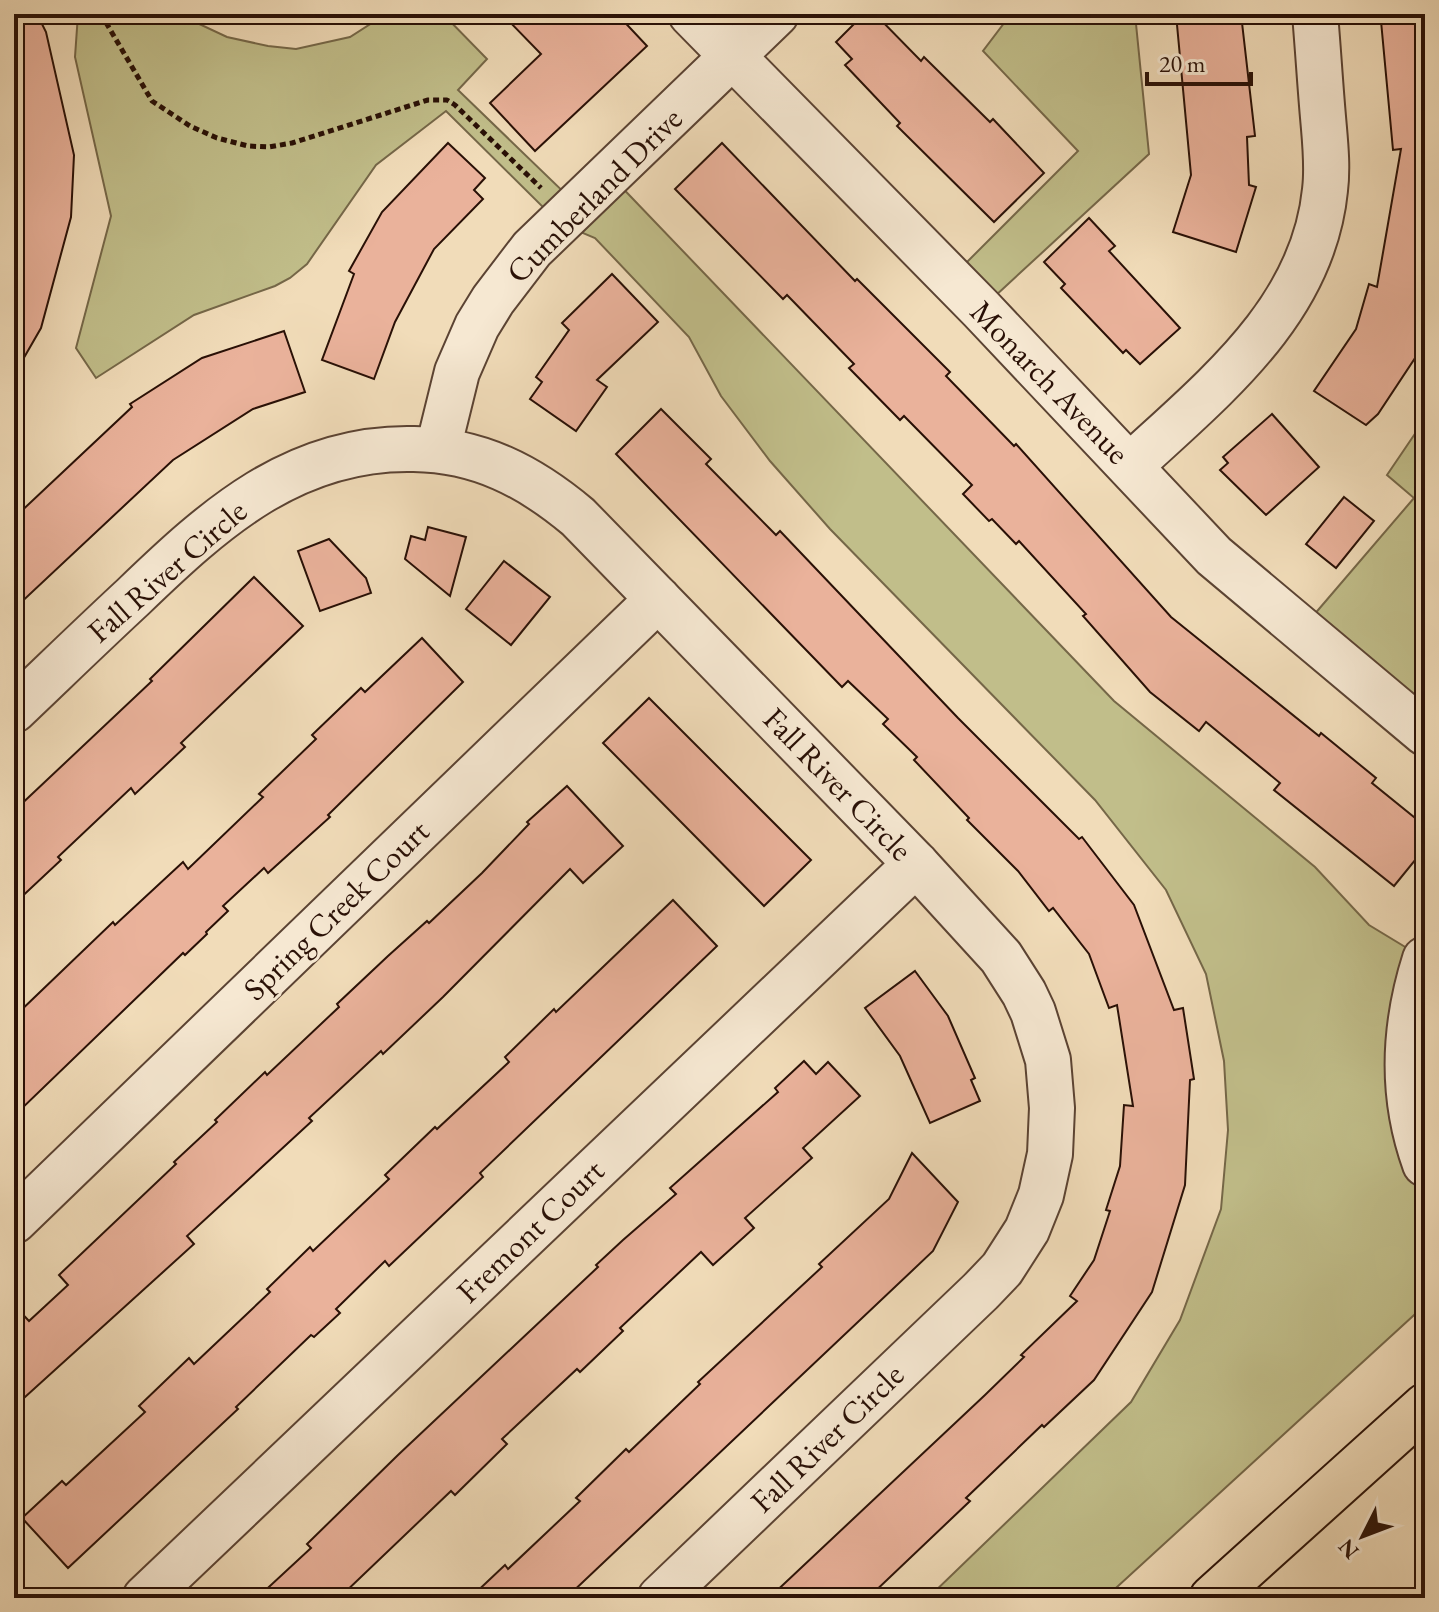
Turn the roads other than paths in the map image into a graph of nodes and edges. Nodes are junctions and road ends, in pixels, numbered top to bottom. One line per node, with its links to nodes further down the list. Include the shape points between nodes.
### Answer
1 (691, 14): 4 (street, Monarch Avenue)
2 (776, 14): 4 (street, Cumberland Drive)
3 (1315, 14): 6 (street, via 1326,189 1304,270 1288,301 1244,358)
4 (732, 58): 5 (street, Cumberland Drive, via 532,249 493,300 457,372); 6 (street, Monarch Avenue)
5 (438, 449): 7 (street, Fall River Circle, via 495,463 548,492); 8 (street, Fall River Circle, via 379,448 326,460 241,502 181,551)
6 (1130, 466): 9 (street, Monarch Avenue, via 1214,556)
7 (658, 599): 10 (street, Fall River Circle); 13 (street, Spring Creek Court)
8 (14, 710)
9 (1425, 733)
10 (916, 864): 15 (street, Fremont Court); 16 (street, Fall River Circle, via 1001,957 1033,1012 1048,1060 1052,1108 1041,1195 1019,1244 981,1291)
11 (1425, 959): 12 (street, via 1406,1047 1412,1121)
12 (1425, 1164)
13 (14, 1221)
14 (1425, 1406): 17 (main road)
15 (145, 1598)
16 (660, 1598)
17 (1212, 1598)

